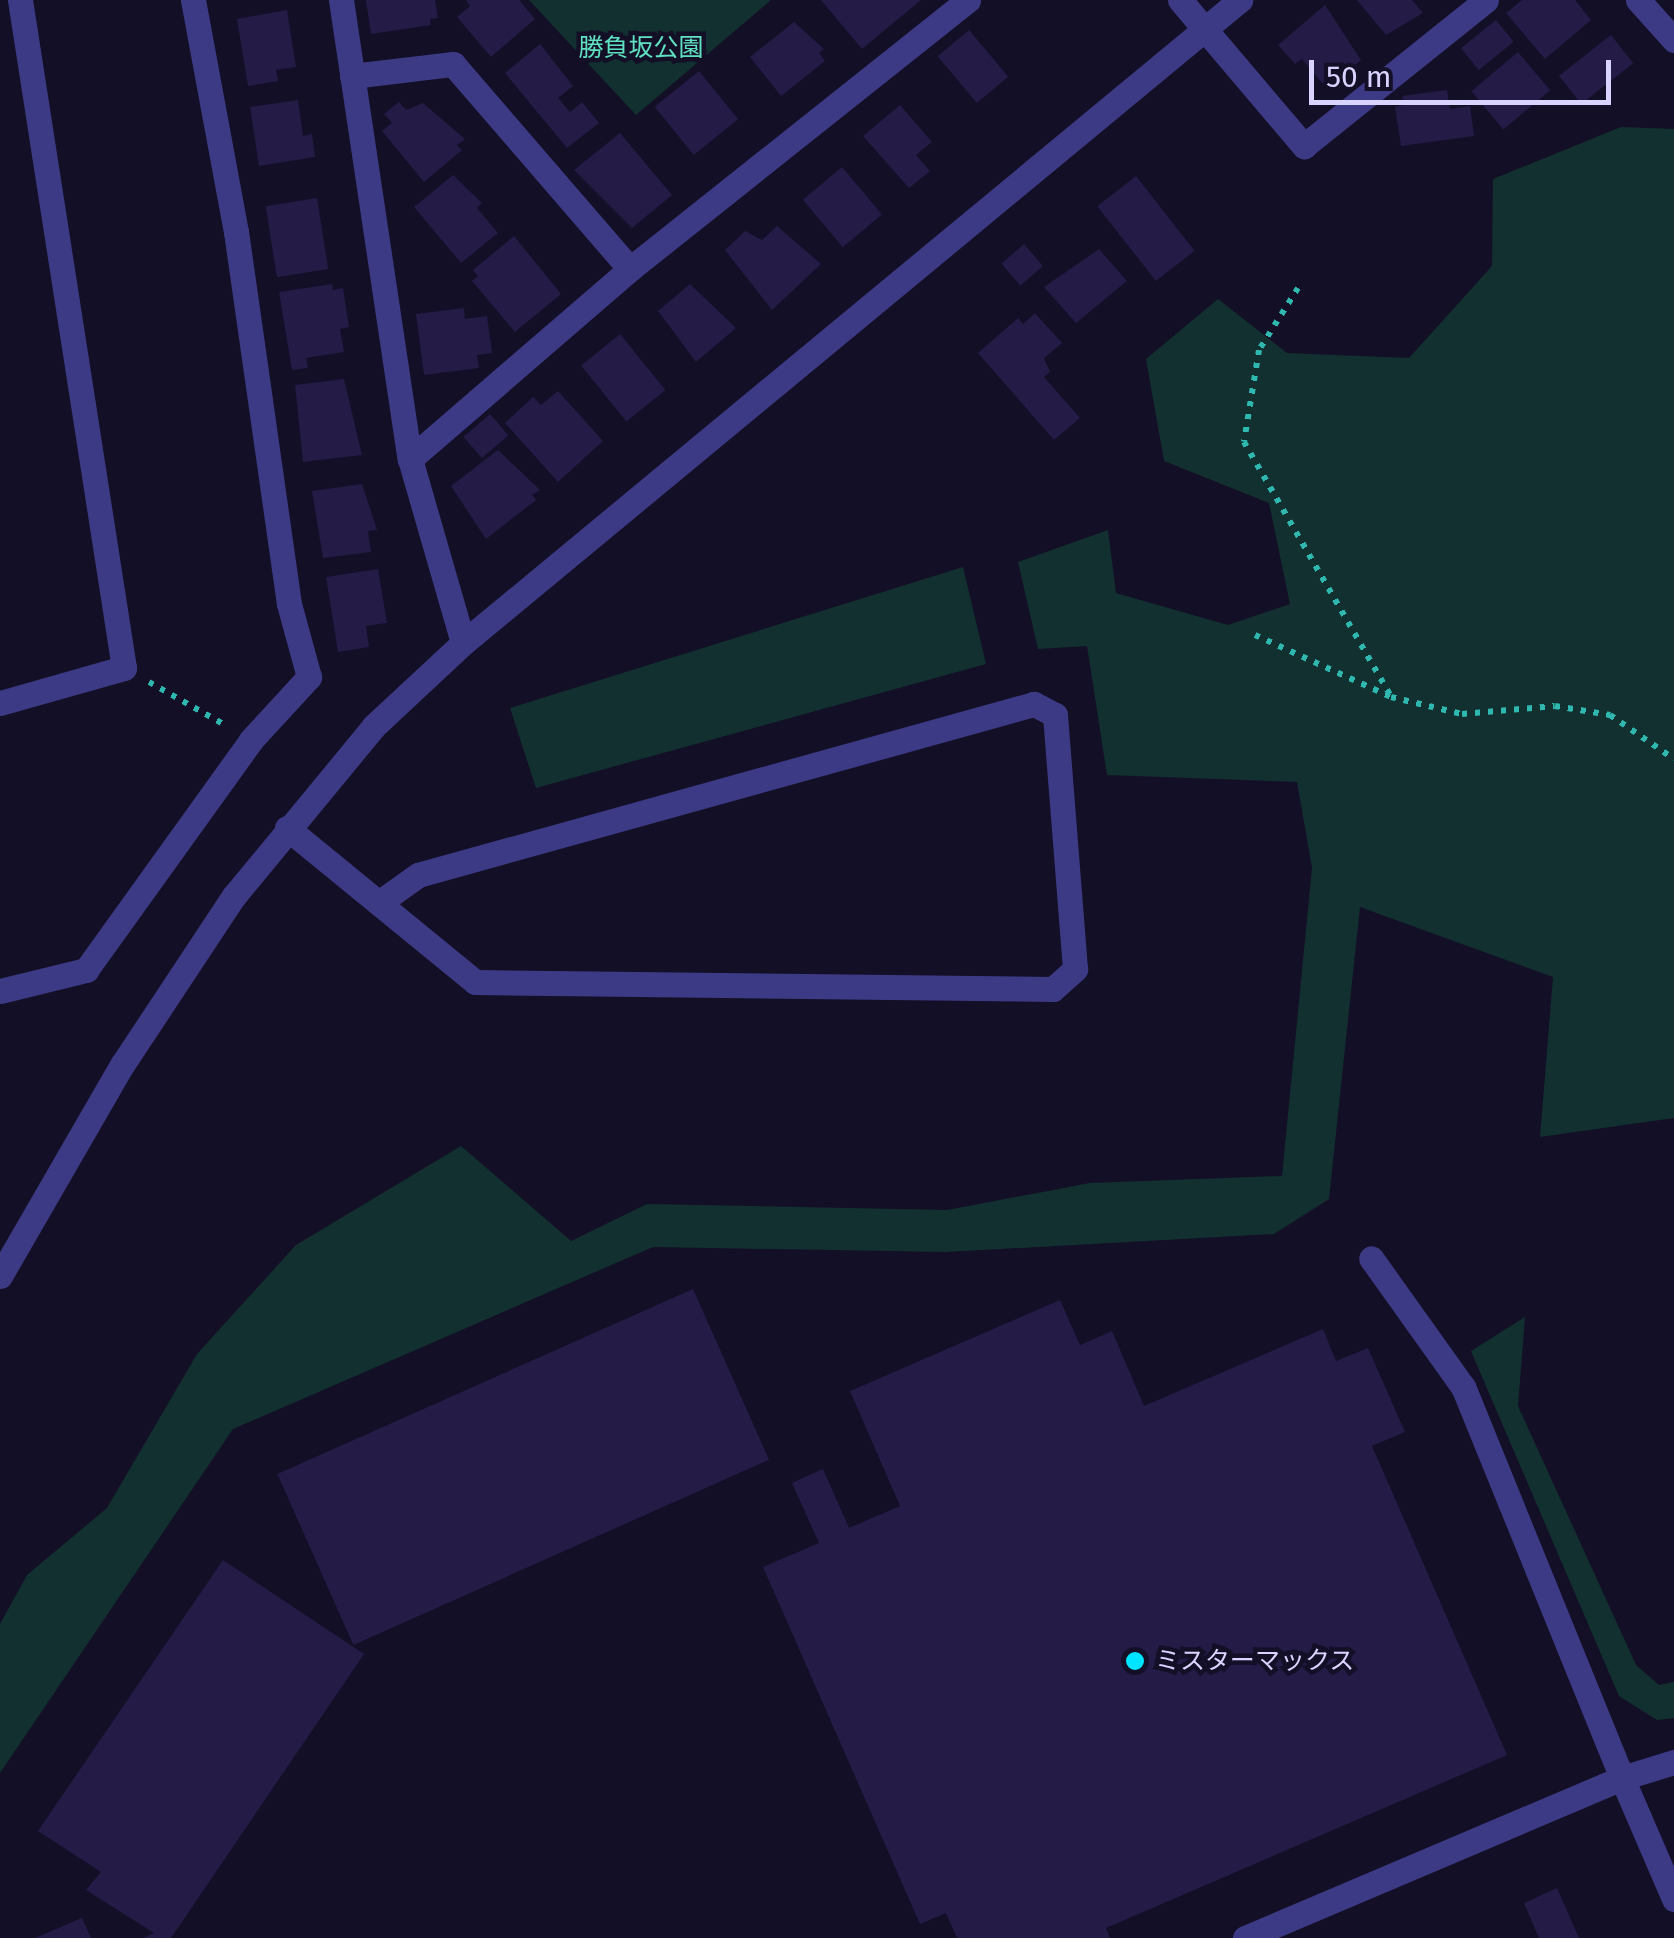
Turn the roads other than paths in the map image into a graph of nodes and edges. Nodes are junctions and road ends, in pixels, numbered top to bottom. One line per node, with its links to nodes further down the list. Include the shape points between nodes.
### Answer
1 (20, 0): 15 (street, via 124,668)
2 (193, 0): 18 (street, via 236,232 290,604 308,677 251,740 86,970)
3 (341, 0): 11 (street)
4 (968, 0): 12 (street)
5 (1180, 0): 9 (street)
6 (1240, 0): 9 (street)
7 (1486, 0): 9 (street, via 1304,146)
8 (1638, 0): 10 (street)
9 (1204, 30): 14 (street)
10 (1674, 40)
11 (352, 76): 12 (street, via 453,64); 13 (street)
12 (630, 269): 13 (street)
13 (410, 459): 14 (street)
14 (463, 642): 16 (street, via 374,726)
15 (0, 702)
16 (287, 828): 17 (street); 20 (street, via 122,1066)
17 (383, 900): 17 (street, via 475,982 1052,989 1075,969 1055,715 1034,704 1014,709 418,876)
18 (0, 991)
19 (1371, 1258): 22 (street, via 1463,1387)
20 (0, 1276)
21 (1674, 1762): 22 (street)
22 (1622, 1778): 23 (street); 24 (street)
23 (1674, 1899)
24 (1244, 1938)

